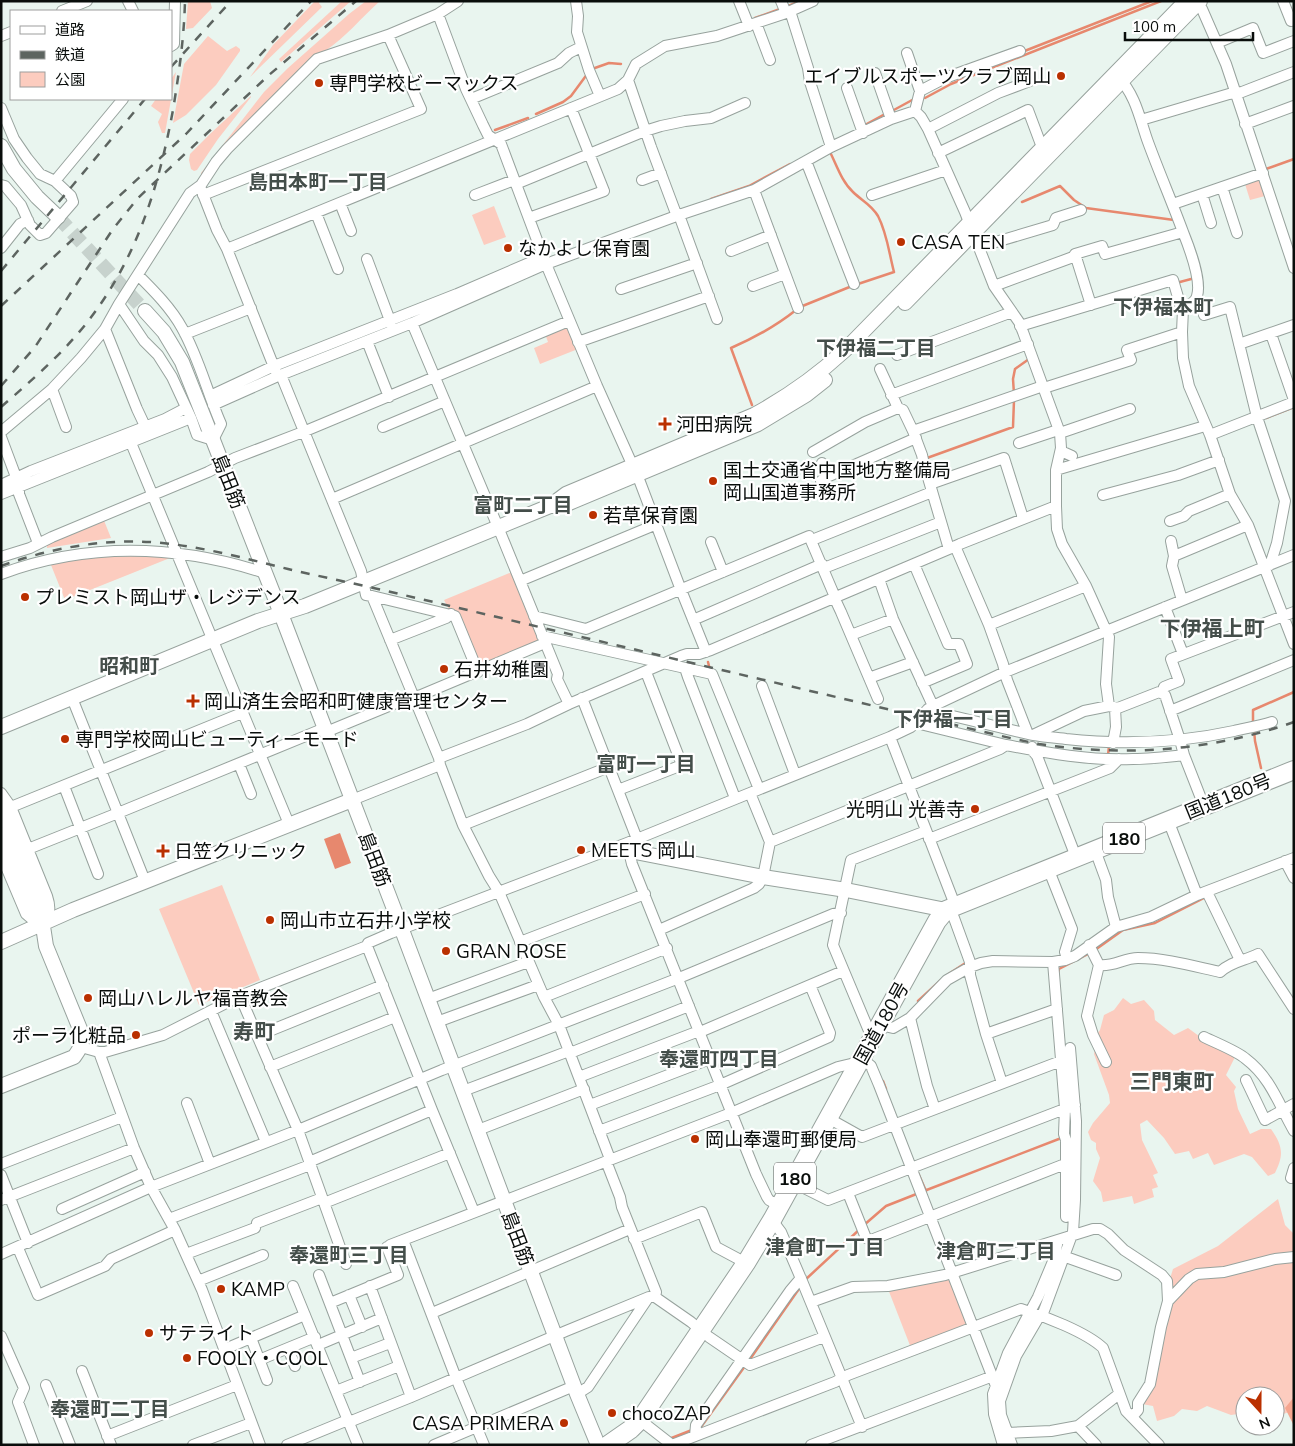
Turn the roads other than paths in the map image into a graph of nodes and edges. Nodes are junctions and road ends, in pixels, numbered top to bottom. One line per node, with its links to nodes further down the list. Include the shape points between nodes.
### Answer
1 (87, 1): 10 (street)
2 (175, 1): 17 (street)
3 (458, 1): 11 (street)
4 (576, 1): 18 (street)
5 (740, 1): 13 (street)
6 (813, 1): 9 (street)
7 (1283, 1): 12 (street)
8 (1194, 2): 16 (street, via 1202,9); 24 (street)
9 (785, 8): 13 (street); 44 (street, via 808,68)
10 (64, 10)
11 (438, 14): 14 (street); 30 (street)
12 (1291, 21)
13 (753, 24): 21 (street); 25 (street, via 717,36 665,46 636,64)
14 (388, 35): 58 (street, via 316,59 227,149 216,162); 58 (street, via 421,109)
15 (1294, 41): 16 (street, via 1263,53 1253,28)
16 (1217, 43): 28 (street)
17 (172, 45)
18 (581, 47): 29 (street); 30 (street, via 558,63)
19 (1020, 51): 31 (street, via 945,78)
20 (906, 53): 31 (street)
21 (770, 60)
22 (1294, 72): 28 (street)
23 (874, 73): 37 (street)
24 (1118, 78): 38 (street, via 1130,91); 46 (street)
25 (628, 80): 29 (street, via 618,89); 42 (street)
26 (1030, 81): 41 (street, via 998,93)
27 (846, 88): 40 (street)
28 (1236, 93): 38 (street); 39 (street)
29 (600, 96): 36 (street)
30 (471, 99): 43 (street, via 488,135)
31 (918, 99): 37 (street); 41 (street, via 921,117)
32 (122, 100): 54 (street)
33 (746, 103): 42 (street, via 711,118)
34 (1294, 106): 39 (street)
35 (1, 108): 54 (street, via 14,139 27,158 40,174)
36 (570, 108): 43 (street); 48 (street)
37 (890, 115): 40 (street)
38 (1141, 120): 64 (street)
39 (1245, 124): 52 (street)
40 (861, 129): 44 (street)
41 (928, 129): 47 (street)
42 (645, 131): 48 (street); 51 (street)
43 (494, 139): 55 (street, via 501,144); 63 (street)
44 (830, 145): 49 (street)
45 (1, 146): 68 (street, via 14,169)
46 (1048, 150): 47 (street, via 1040,142 1028,110); 72 (street)
47 (938, 153): 50 (street)
48 (589, 155): 55 (street); 69 (street, via 604,191)
49 (806, 161): 59 (street); 89 (street)
50 (946, 170): 62 (street); 72 (street)
51 (660, 173): 53 (street); 67 (street)
52 (1263, 173): 57 (street); 85 (street)
53 (642, 180)
54 (55, 181): 70 (street, via 72,196 73,202 46,234 40,235)
55 (515, 182): 61 (street); 69 (street)
56 (1, 185): 70 (street, via 21,204)
57 (1222, 187): 60 (street); 75 (street)
58 (202, 190): 79 (street); 88 (street, via 190,193)
59 (754, 190): 67 (street); 76 (street)
60 (1202, 194): 64 (street); 71 (street)
61 (476, 195)
62 (872, 195)
63 (340, 203): 66 (street); 73 (street)
64 (1173, 204): 74 (street)
65 (1081, 210): 77 (street, via 1056,218 1053,224)
66 (316, 213): 79 (street); 86 (street)
67 (677, 213): 83 (street); 84 (street)
68 (58, 217)
69 (529, 218): 83 (street)
70 (28, 220): 78 (street, via 20,224)
71 (1211, 223)
72 (971, 228): 77 (street); 153 (street, via 896,305 803,391 781,406 754,415 730,431)
73 (351, 231)
74 (1183, 232): 81 (street, via 1105,254 1102,246); 98 (street, via 1197,277 1198,295)
75 (1237, 233)
76 (771, 235): 80 (street); 87 (street)
77 (979, 247): 91 (street)
78 (1, 248)
79 (228, 250): 96 (street)
80 (731, 251)
81 (1075, 254): 91 (street); 95 (street)
82 (367, 259): 105 (street)
83 (545, 261): 103 (street); 104 (street); 105 (street, via 457,294)
84 (696, 263): 92 (street); 93 (street)
85 (1294, 268)
86 (338, 269)
87 (785, 274): 90 (street); 97 (street)
88 (138, 275): 94 (street); 110 (street, via 164,301)
89 (854, 284)
90 (753, 286)
91 (994, 286): 100 (street)
92 (620, 289)
93 (709, 296): 102 (street); 113 (street)
94 (118, 304): 108 (street); 128 (street, via 158,355)
95 (1091, 305): 98 (street, via 1173,280); 107 (street)
96 (251, 308): 110 (street); 118 (street)
97 (798, 308)
98 (1183, 309): 109 (street)
99 (145, 311): 142 (street, 島田筋, via 164,332 182,362)
100 (1012, 312): 107 (street); 116 (street)
101 (1204, 315): 115 (street, via 1230,307)
102 (717, 319)
103 (569, 321): 113 (street); 119 (street)
104 (412, 323): 105 (street); 119 (street)
105 (391, 325): 112 (street); 118 (street)
106 (1294, 325): 111 (street)
107 (1020, 326): 114 (street)
108 (105, 329): 122 (street); 133 (street)
109 (1182, 332): 121 (street, via 1127,350 1131,360); 136 (street, via 1184,368)
110 (185, 334): 125 (street)
111 (1271, 334): 115 (street); 127 (street)
112 (367, 341): 118 (street); 124 (street)
113 (578, 342): 120 (street)
114 (1028, 344): 121 (street); 123 (street)
115 (1239, 344): 131 (street)
116 (897, 355)
117 (880, 369): 123 (street)
118 (277, 372): 125 (street); 138 (street)
119 (435, 378): 124 (street); 126 (street)
120 (597, 386): 144 (street); 153 (street)
121 (1043, 387): 139 (street); 140 (street)
122 (52, 389): 134 (street); 137 (street)
123 (891, 395): 129 (street)
124 (389, 396): 138 (street)
125 (211, 401): 142 (street, via 220,424)
126 (445, 401): 135 (street); 144 (street)
127 (1294, 401): 131 (street)
128 (186, 408): 132 (street); 133 (street)
129 (898, 408): 140 (street, via 903,410); 147 (street, via 865,422)
130 (1130, 409): 139 (street)
131 (1257, 417): 136 (street); 180 (street, via 1285,501 1277,544)
132 (190, 418): 142 (street, via 197,435); 143 (street)
133 (145, 426): 154 (street, via 31,471)
134 (66, 427)
135 (383, 427)
136 (1207, 431): 149 (street); 152 (street)
137 (1, 432)
138 (304, 432): 151 (street); 161 (street)
139 (1059, 432): 145 (street); 146 (street)
140 (915, 434): 150 (street, via 824,479); 156 (street)
141 (1, 438): 154 (street)
142 (213, 440): 151 (street, 島田筋)
143 (131, 443): 154 (street); 159 (street)
144 (462, 443): 161 (street); 168 (street)
145 (1019, 443)
146 (1060, 451): 148 (street); 152 (street)
147 (813, 452)
148 (1072, 456)
149 (1219, 460): 158 (street); 160 (street)
150 (822, 463)
151 (222, 465): 159 (street); 182 (street, 島田筋)
152 (1056, 470): 162 (street)
153 (635, 471): 166 (street); 168 (street, via 566,494 550,506)
154 (18, 483): 155 (street); 157 (street); 172 (street, via 19,494)
155 (1, 486)
156 (931, 488): 163 (street, via 1004,458); 164 (street); 169 (street)
157 (1, 494)
158 (1230, 494): 165 (street); 167 (street)
159 (152, 495): 172 (street); 174 (street)
160 (1104, 496)
161 (332, 498): 186 (street)
162 (1056, 506): 163 (street); 187 (street, via 1057,529 1062,544)
163 (1023, 518): 173 (street)
164 (941, 522): 173 (street); 179 (street)
165 (1170, 522)
166 (657, 524): 185 (street); 188 (street)
167 (1248, 525): 176 (street); 180 (street)
168 (498, 527): 185 (street); 186 (street)
169 (812, 540): 179 (street); 181 (street, via 809,536)
170 (1171, 541): 176 (street)
171 (711, 542): 181 (street)
172 (38, 543): 177 (street)
173 (952, 548): 178 (street); 200 (street)
174 (176, 554): 182 (street, via 245,566); 183 (street, via 107,551 77,554); 204 (street)
175 (1294, 555): 180 (street)
176 (1174, 556): 191 (street, via 1172,566)
177 (1, 557)
178 (914, 564): 184 (street); 217 (street, via 948,644 959,644 967,664)
179 (823, 566): 190 (street); 199 (street)
180 (1267, 566): 191 (street); 197 (street)
181 (723, 572): 188 (street)
182 (265, 573): 194 (street, 島田筋)
183 (1, 574)
184 (878, 579): 190 (street); 198 (street)
185 (520, 581): 196 (street)
186 (364, 582): 189 (street, via 366,595); 194 (street)
187 (1086, 586): 200 (street); 201 (street)
188 (680, 590): 196 (street, via 586,629); 199 (street)
189 (372, 596): 195 (street); 205 (street)
190 (834, 597): 202 (street); 207 (street)
191 (1182, 600): 192 (street)
192 (1165, 607): 201 (street); 208 (street)
193 (1294, 612): 197 (street)
194 (281, 614): 204 (street); 232 (street, 島田筋)
195 (451, 614): 205 (street); 213 (street, via 455,616)
196 (534, 616): 203 (street)
197 (1283, 616): 206 (street); 208 (street)
198 (893, 619): 202 (street); 210 (street)
199 (693, 620): 207 (street)
200 (989, 626): 215 (street)
201 (1106, 631): 215 (street); 226 (street, via 1109,637 1106,684)
202 (851, 634): 216 (street)
203 (544, 639): 211 (street); 213 (street); 224 (street)
204 (214, 640): 221 (street); 228 (street)
205 (390, 640): 220 (street)
206 (1294, 644)
207 (706, 652): 211 (street, via 687,654)
208 (1183, 654): 219 (street, via 1171,659 1179,681 1164,687)
209 (1294, 660): 227 (street)
210 (913, 662): 216 (street); 217 (street)
211 (666, 664): 212 (street); 214 (street)
212 (685, 668): 251 (street, via 712,674); 255 (street)
213 (478, 672): 220 (street)
214 (646, 672): 222 (street); 250 (street, via 682,765)
215 (1005, 672): 225 (street); 233 (street)
216 (869, 678): 223 (street)
217 (922, 683): 225 (street)
218 (762, 686): 247 (street)
219 (1162, 693): 226 (street, via 1118,708); 227 (street)
220 (414, 697): 232 (street); 242 (street)
221 (72, 698): 231 (street); 246 (street)
222 (582, 698): 224 (street); 244 (street)
223 (878, 699)
224 (569, 704): 242 (street)
225 (931, 707): 230 (street); 233 (street, via 936,712)
226 (1112, 707): 233 (street, via 1084,711); 236 (street, via 1116,727)
227 (1170, 711): 235 (street)
228 (242, 713): 239 (street); 246 (street)
229 (1272, 722): 235 (street)
230 (916, 723): 234 (street); 237 (street)
231 (1, 727)
232 (326, 730): 239 (street); 256 (street, 島田筋)
233 (1030, 734): 236 (street); 238 (street)
234 (890, 737): 247 (street); 249 (street)
235 (1180, 740): 236 (street); 240 (street)
236 (1113, 743)
237 (1006, 745): 238 (street); 249 (street)
238 (1032, 750): 241 (street); 252 (street)
239 (260, 755): 243 (street); 261 (street)
240 (1184, 756): 241 (street); 257 (street)
241 (1119, 759): 252 (street, via 1110,768)
242 (440, 762): 256 (street); 262 (street)
243 (239, 764): 254 (street); 259 (street)
244 (609, 766): 250 (street); 262 (street)
245 (1294, 770): 257 (highway, 国道180号 / 180)
246 (101, 771): 248 (street); 259 (street)
247 (796, 774): 251 (street)
248 (64, 786): 258 (street); 263 (street)
249 (909, 786): 265 (street); 267 (street)
250 (618, 790): 266 (street)
251 (755, 791): 255 (street); 267 (street)
252 (1050, 791): 265 (street); 271 (street)
253 (1, 793): 258 (street)
254 (251, 794)
255 (735, 798): 266 (street)
256 (352, 800): 261 (street); 287 (street, 島田筋)
257 (1204, 806): 260 (highway, 国道180号 / 180)
258 (6, 808): 269 (street); 285 (street, via 39,900)
259 (118, 813): 263 (street); 278 (street)
260 (1168, 820): 270 (highway, 国道180号 / 180); 282 (street)
261 (289, 824): 278 (street)
262 (463, 825): 280 (street)
263 (80, 828): 269 (street); 275 (street)
264 (1, 834): 285 (street)
265 (928, 835): 279 (street, via 851,860); 283 (street)
266 (637, 839): 268 (street)
267 (770, 842): 276 (street)
268 (629, 847): 276 (street); 280 (street); 281 (street, via 632,864)
269 (28, 849): 285 (street, via 50,906 49,916)
270 (1095, 850): 271 (highway, 国道180号 / 180); 286 (street, via 1106,880)
271 (1076, 857): 274 (highway, 国道180号 / 180)
272 (2, 858): 285 (street, via 26,914)
273 (1289, 862): 277 (street); 282 (street)
274 (1048, 868): 283 (highway, 国道180号 / 180); 295 (street, via 1072,929)
275 (98, 874)
276 (763, 877): 279 (street); 288 (street, via 754,888)
277 (1294, 878)
278 (145, 881): 285 (street)
279 (846, 890): 283 (street); 284 (street)
280 (499, 892): 287 (street); 290 (street)
281 (645, 894): 288 (street); 290 (street)
282 (1206, 895): 286 (street); 294 (street)
283 (950, 907): 298 (street); 316 (highway, 国道180号 / 180, via 937,921)
284 (841, 913): 299 (street, via 833,946); 300 (street)
285 (42, 924): 289 (street); 320 (street, via 46,946 80,1029)
286 (1116, 927): 293 (street)
287 (402, 928): 291 (street); 306 (street, 島田筋)
288 (659, 930): 292 (street)
289 (1, 942)
290 (520, 942): 296 (street)
291 (367, 946): 301 (street); 304 (street)
292 (667, 948): 300 (street); 305 (street)
293 (1092, 950): 295 (street); 297 (street)
294 (1240, 960): 297 (street, via 1220,972 1139,958); 309 (street, via 1258,954)
295 (1062, 961): 298 (street, via 993,961); 308 (street)
296 (528, 962): 302 (street); 306 (street)
297 (1099, 965): 326 (street, via 1087,1016)
298 (970, 967): 312 (street, via 947,980); 317 (street)
299 (844, 971): 303 (street); 316 (street)
300 (679, 978): 307 (street); 314 (street)
301 (382, 984): 311 (street); 318 (street)
302 (538, 985): 305 (street); 313 (street)
303 (810, 985): 315 (street); 334 (street, via 829,1037)
304 (240, 996): 310 (street); 318 (street)
305 (544, 997): 314 (street)
306 (428, 999): 313 (street, 島田筋)
307 (689, 1006): 315 (street); 323 (street)
308 (1056, 1009): 317 (street); 328 (street)
309 (1294, 1009)
310 (211, 1011): 322 (street, via 163,1034); 353 (street)
311 (395, 1017): 329 (street); 331 (street)
312 (910, 1018): 316 (street, via 894,1028); 342 (street)
313 (437, 1022): 327 (street, 島田筋)
314 (559, 1025): 323 (street); 327 (street)
315 (699, 1031): 324 (street); 330 (street)
316 (876, 1032): 325 (highway, 国道180号 / 180)
317 (986, 1034): 333 (street)
318 (258, 1036): 329 (street)
319 (1204, 1037): 344 (street, via 1246,1058 1266,1079)
320 (81, 1047): 322 (street); 335 (street, via 74,1056)
321 (1070, 1048): 328 (street)
322 (99, 1052): 346 (street)
323 (569, 1052): 330 (street); 337 (street)
324 (710, 1059): 334 (street); 340 (street)
325 (860, 1060): 345 (street); 347 (highway, 国道180号 / 180); 348 (street, via 871,1066)
326 (1106, 1062)
327 (453, 1066): 331 (street); 337 (street, 島田筋)
328 (1065, 1066): 333 (street); 341 (street)
329 (270, 1067): 349 (street)
330 (579, 1077): 336 (street)
331 (419, 1080): 343 (street); 349 (street)
332 (1246, 1080): 344 (street, via 1265,1120)
333 (1002, 1084): 342 (street)
334 (720, 1085): 345 (street); 352 (street)
335 (1, 1086)
336 (584, 1089): 340 (street); 350 (street)
337 (463, 1091): 350 (street, 島田筋)
338 (187, 1103): 360 (street)
339 (1294, 1104): 344 (street)
340 (590, 1105): 352 (street)
341 (1070, 1107): 357 (street); 357 (street, via 1065,1137); 361 (street)
342 (935, 1109): 348 (street)
343 (432, 1110): 355 (street); 358 (street)
344 (1284, 1110): 351 (street)
345 (732, 1113): 356 (street); 372 (street)
346 (122, 1118): 354 (street); 359 (street)
347 (828, 1118): 348 (street, via 862,1137); 364 (highway, 国道180号 / 180)
348 (894, 1125): 361 (street)
349 (298, 1130): 353 (street); 358 (street)
350 (478, 1130): 369 (street, 島田筋)
351 (1294, 1130)
352 (599, 1131): 356 (street)
353 (266, 1142): 360 (street)
354 (134, 1148): 362 (street); 367 (street)
355 (450, 1153): 368 (street); 371 (street)
356 (608, 1160): 369 (street); 377 (street)
357 (1069, 1162): 373 (street); 374 (street); 378 (street, via 1075,1200 1073,1232)
358 (309, 1163): 368 (street); 375 (street)
359 (1, 1164)
360 (210, 1164): 365 (street)
361 (911, 1168): 366 (street); 373 (street)
362 (145, 1172): 365 (street); 370 (street)
363 (1, 1175): 367 (street)
364 (792, 1182): 366 (street, via 828,1200); 372 (highway, 国道180号 / 180)
365 (151, 1187): 375 (street); 380 (street)
366 (848, 1193): 373 (street, via 866,1238 871,1240)
367 (6, 1199): 380 (street)
368 (323, 1200): 383 (street); 388 (street)
369 (504, 1200): 371 (street); 389 (street, 島田筋)
370 (62, 1209)
371 (474, 1212): 379 (street)
372 (776, 1213): 387 (highway, 国道180号 / 180); 394 (street, via 780,1232)
373 (930, 1216): 390 (street)
374 (1066, 1217)
375 (169, 1219): 376 (street)
376 (175, 1230): 381 (street, via 111,1259 105,1266 38,1295); 383 (street)
377 (632, 1234): 387 (street, via 702,1212 716,1246); 389 (street); 398 (street, via 656,1292)
378 (1066, 1238): 385 (street); 390 (street); 400 (street, via 1093,1229 1108,1234 1124,1250 1162,1275 1167,1281); 403 (street, via 1038,1297)
379 (403, 1240): 396 (street, via 389,1246 398,1274); 402 (street)
380 (28, 1243): 381 (street)
381 (18, 1248): 382 (street)
382 (1, 1254)
383 (186, 1254): 393 (street)
384 (263, 1255): 393 (street)
385 (1063, 1256): 392 (street); 403 (street)
386 (1294, 1257): 400 (street, via 1224,1272 1196,1274)
387 (746, 1263): 408 (highway, 国道180号 / 180)
388 (346, 1264)
389 (531, 1272): 402 (street); 411 (street, 島田筋)
390 (952, 1273): 399 (street, via 888,1286 853,1288); 407 (street)
391 (319, 1275): 401 (street)
392 (1116, 1275)
393 (198, 1281): 416 (street)
394 (802, 1282): 399 (street); 421 (street, via 790,1291)
395 (293, 1286): 404 (street)
396 (370, 1286): 397 (street); 405 (street)
397 (349, 1295): 401 (street); 406 (street)
398 (652, 1297): 408 (street); 411 (street); 432 (street, via 588,1387 583,1392)
399 (811, 1302): 412 (street)
400 (1168, 1302): 436 (street, via 1150,1384)
401 (330, 1303): 409 (street)
402 (432, 1314): 425 (street)
403 (1037, 1314): 407 (street, via 1021,1308); 428 (street, via 1008,1353 1001,1375); 434 (street, via 1084,1335 1103,1348); 444 (street, via 1002,1393 1000,1409)
404 (305, 1315): 413 (street); 414 (street)
405 (382, 1318): 406 (street); 415 (street)
406 (362, 1327): 409 (street)
407 (974, 1327): 426 (street); 428 (street)
408 (700, 1330): 421 (street); 437 (highway, 国道180号 / 180)
409 (342, 1335): 414 (street); 419 (street)
410 (1, 1336): 418 (street)
411 (555, 1336): 425 (street); 432 (street, 島田筋)
412 (824, 1337): 421 (street); 426 (street)
413 (251, 1338): 416 (street); 420 (street)
414 (316, 1341): 417 (street); 433 (street)
415 (390, 1343): 419 (street); 423 (street)
416 (224, 1348): 431 (street)
417 (288, 1348): 420 (street); 422 (street)
418 (5, 1353): 447 (street, via 24,1388 18,1402)
419 (351, 1358): 429 (street)
420 (259, 1360): 427 (street)
421 (745, 1362): 443 (street)
422 (296, 1366)
423 (399, 1366): 429 (street); 435 (street)
424 (82, 1371): 445 (street)
425 (456, 1378): 435 (street); 441 (street)
426 (842, 1378): 442 (street); 443 (street)
427 (267, 1380)
428 (994, 1381): 442 (street); 444 (street, via 992,1404)
429 (360, 1382): 433 (street)
430 (46, 1385): 448 (street)
431 (237, 1385): 439 (street); 445 (street)
432 (576, 1390): 441 (street); 455 (street, 島田筋)
433 (336, 1392): 438 (street)
434 (1119, 1394): 436 (street); 440 (street)
435 (411, 1397): 438 (street)
436 (1132, 1417): 460 (street)
437 (640, 1420): 446 (street); 456 (highway, 国道180号 / 180)
438 (348, 1421): 451 (street); 452 (street)
439 (251, 1423): 449 (street); 450 (street)
440 (1078, 1426): 444 (street); 459 (street)
441 (476, 1427): 453 (street); 454 (street)
442 (862, 1427): 457 (street)
443 (696, 1431): 446 (street)
444 (1004, 1436): 458 (street)
445 (109, 1440)
446 (669, 1442)
447 (34, 1445)
448 (70, 1445)
449 (194, 1445)
450 (260, 1445)
451 (287, 1445)
452 (358, 1445)
453 (434, 1445)
454 (484, 1445)
455 (598, 1445)
456 (608, 1445)
457 (811, 1445)
458 (1012, 1445)
459 (1096, 1445)
460 (1159, 1445)

